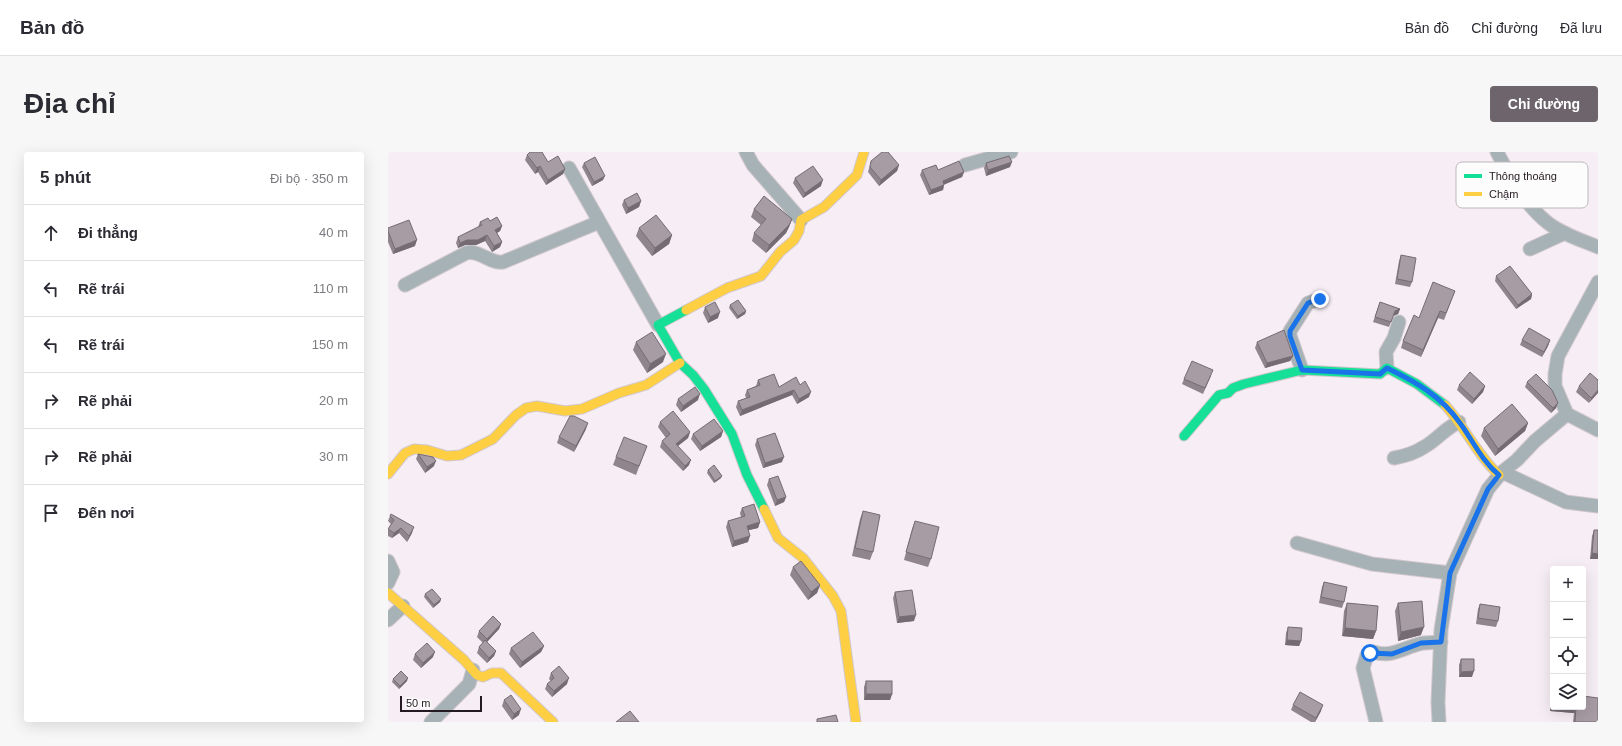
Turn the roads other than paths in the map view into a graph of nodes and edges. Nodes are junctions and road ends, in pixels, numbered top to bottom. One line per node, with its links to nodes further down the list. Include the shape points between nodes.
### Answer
1 (746, 152): 9 (street, via 753,165)
2 (864, 152): 9 (street, via 856,175 844,189 824,207)
3 (1011, 152): 6 (street)
4 (1497, 152): 5 (street)
5 (1502, 162)
6 (965, 165)
7 (569, 168): 10 (street)
8 (1533, 208): 11 (street, via 1548,223)
9 (800, 220): 18 (street, via 799,231 794,240 780,252 761,276 727,288)
10 (599, 222): 15 (street, via 503,262 494,262 473,252 466,253); 18 (street)
11 (1565, 233): 12 (street); 13 (street)
12 (1598, 247)
13 (1530, 249)
14 (1598, 282): 22 (street, via 1571,330 1556,364 1555,386)
15 (405, 285)
16 (1320, 299): 21 (street, via 1308,303 1290,331)
17 (1399, 322): 20 (street, via 1386,352)
18 (658, 325): 19 (street)
19 (680, 363): 28 (street, via 650,384 617,394 586,409 570,411 533,406 526,408 517,413 490,440 460,456 446,457 421,449 412,450 405,454); 41 (street, via 704,389 732,434 747,475 778,538 803,558 823,582 841,611)
20 (1387, 368): 21 (street, via 1380,374); 23 (street, via 1426,388)
21 (1302, 370): 25 (street, via 1244,384 1228,393 1218,395)
22 (1567, 414): 24 (street); 27 (street, via 1535,441 1518,460)
23 (1459, 422): 26 (street, via 1450,426 1425,447); 27 (street, via 1485,462)
24 (1598, 430)
25 (1184, 436)
26 (1394, 458)
27 (1500, 473): 29 (street, via 1566,502); 32 (street, via 1488,489)
28 (388, 474)
29 (1598, 506)
30 (1297, 543): 32 (street, via 1372,564)
31 (388, 561): 33 (street, via 393,572)
32 (1450, 573): 37 (street)
33 (388, 582)
34 (388, 593): 35 (street)
35 (403, 606): 36 (street); 38 (street)
36 (388, 620)
37 (1441, 642): 42 (street, via 1421,643 1392,654 1374,652 1367,655 1363,668); 43 (street)
38 (473, 670): 39 (street, via 469,684); 40 (street, via 481,677 501,673)
39 (431, 722)
40 (553, 722)
41 (856, 722)
42 (1376, 722)
43 (1439, 722)

